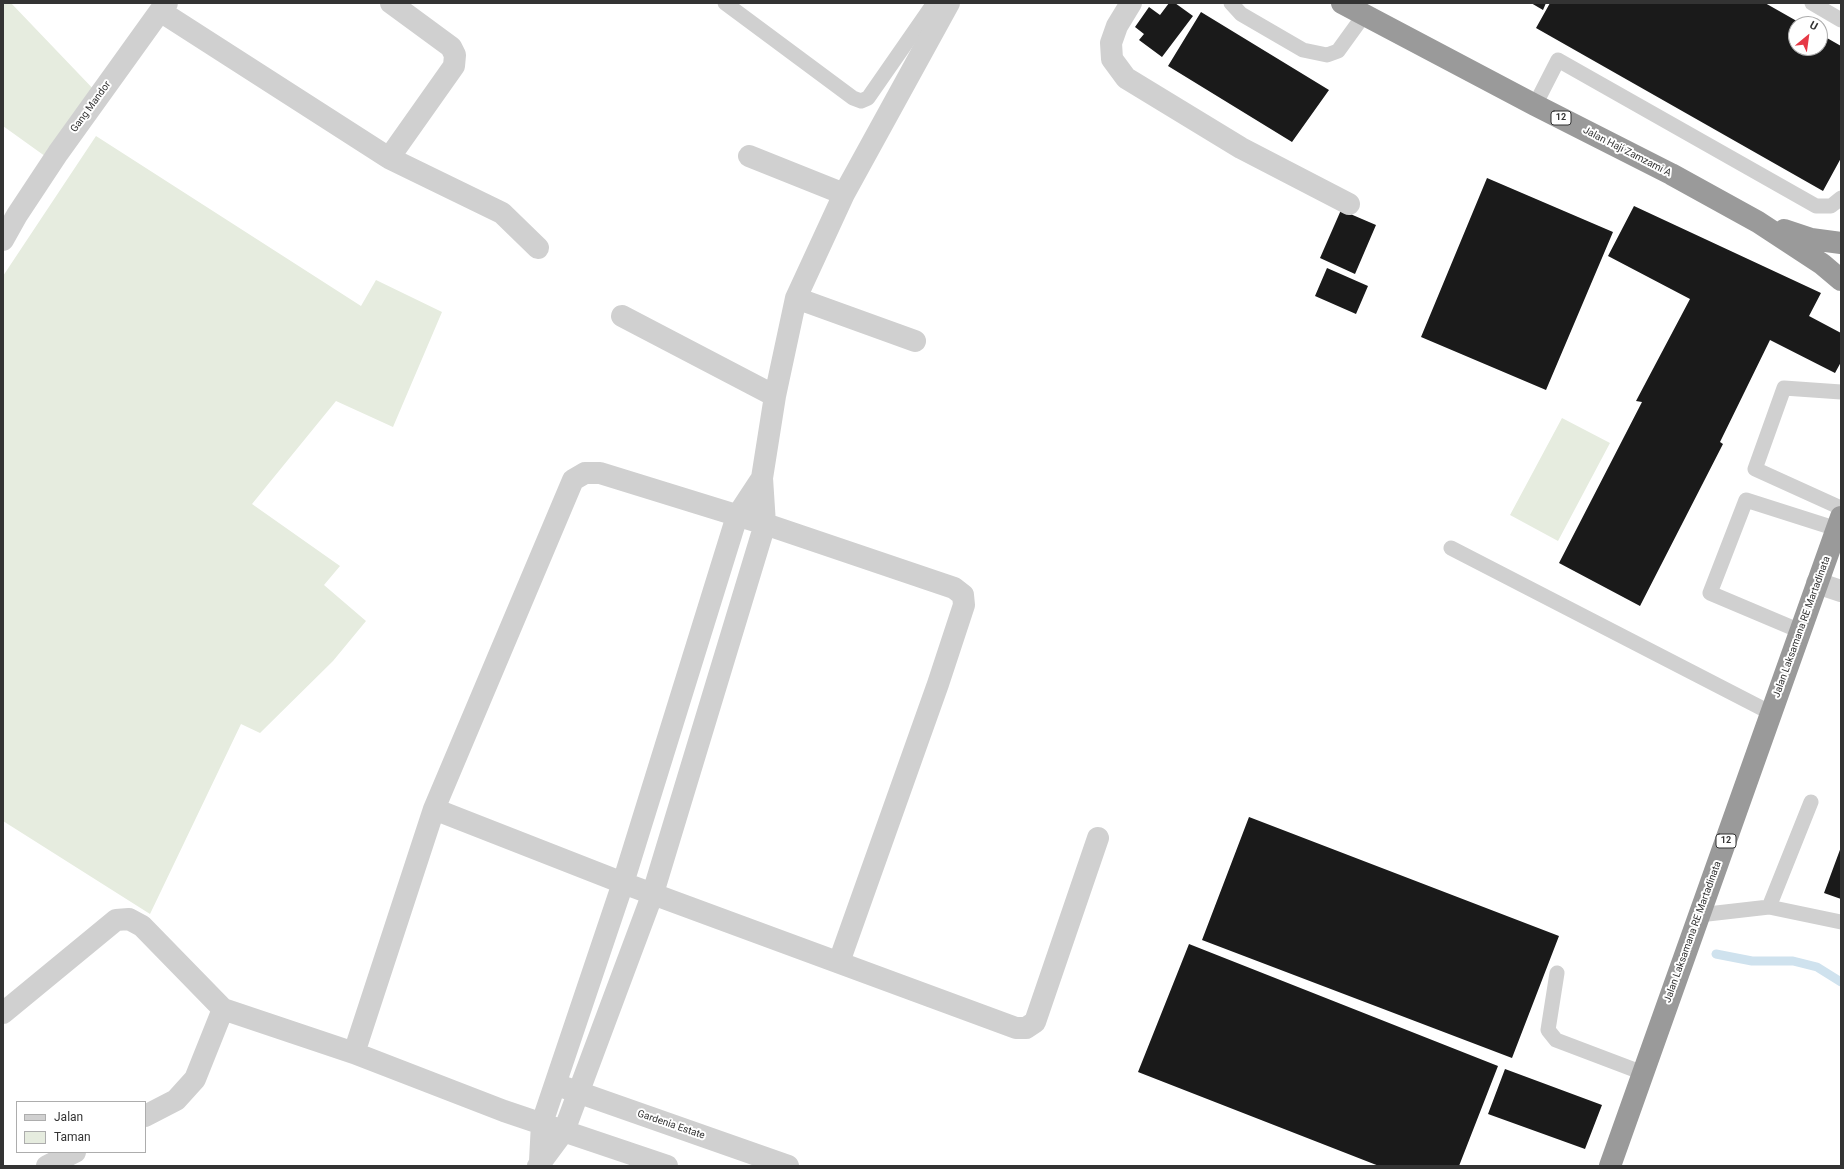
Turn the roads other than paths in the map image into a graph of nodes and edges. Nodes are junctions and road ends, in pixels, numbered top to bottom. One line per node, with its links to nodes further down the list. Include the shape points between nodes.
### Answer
1 (391, 3): 14 (street, via 451,47 455,55 454,66)
2 (725, 3): 3 (lane, via 853,98 861,101 868,98)
3 (934, 3)
4 (949, 3): 15 (street)
5 (1131, 3): 17 (street, via 1117,26 1111,43 1112,60 1126,78 1241,148)
6 (1231, 3): 10 (lane, via 1242,14 1303,50 1327,55 1338,51)
7 (1342, 3): 10 (highway, Jalan Haji Zamzami A / 12)
8 (1812, 3): 11 (lane)
9 (164, 7): 14 (street); 18 (street, Gang Mandor, via 58,153)
10 (1364, 15): 12 (highway, Jalan Haji Zamzami A / 12)
11 (1841, 20)
12 (1536, 105): 16 (lane, via 1558,60 1816,206 1831,206); 19 (highway, Jalan Haji Zamzami A / 12)
13 (749, 156): 15 (street)
14 (389, 158): 22 (street, via 502,213)
15 (844, 194): 24 (street)
16 (1841, 198)
17 (1349, 204)
18 (10, 210): 20 (street, Gang Mandor)
19 (1758, 222): 21 (highway, 12, via 1811,239); 23 (highway, Jalan Haji Zamzami A / 12, via 1822,264)
20 (3, 240)
21 (1841, 243)
22 (538, 248)
23 (1841, 280)
24 (796, 298): 26 (street); 28 (street)
25 (622, 316): 28 (street)
26 (915, 341)
27 (1841, 392): 31 (lane, via 1784,388 1755,469)
28 (775, 396): 29 (street)
29 (762, 478): 30 (street); 32 (street)
30 (736, 516): 32 (street); 39 (street, via 600,473 585,473 573,480); 41 (street)
31 (1840, 518): 34 (highway, Jalan Laksamana RE Martadinata / 12); 36 (lane, via 1746,500 1710,593)
32 (765, 524): 42 (street); 46 (street, via 954,588 963,595 964,605 938,684)
33 (1451, 548): 37 (lane)
34 (1817, 583): 35 (street); 36 (highway, Jalan Laksamana RE Martadinata / 12)
35 (1841, 591)
36 (1800, 631): 37 (highway, Jalan Laksamana RE Martadinata / 12)
37 (1771, 713): 44 (highway, Jalan Laksamana RE Martadinata / 12)
38 (1811, 802): 43 (lane)
39 (434, 809): 41 (street); 50 (street)
40 (1098, 838): 46 (street, via 1035,1022 1026,1028 1016,1028)
41 (623, 883): 42 (street); 52 (street)
42 (653, 893): 46 (street); 53 (street)
43 (1769, 907): 44 (lane); 45 (lane)
44 (1699, 915): 51 (highway, Jalan Laksamana RE Martadinata / 12)
45 (1841, 922)
46 (839, 962)
47 (1558, 973): 51 (lane, via 1548,1030 1556,1040)
48 (223, 1009): 49 (street, via 142,926 129,919 116,920); 50 (street); 54 (street, via 195,1079 176,1100)
49 (3, 1013)
50 (354, 1053): 55 (street, via 504,1111)
51 (1643, 1073): 62 (highway, Jalan Laksamana RE Martadinata / 12)
52 (555, 1085): 53 (street, Gardenia Estate); 55 (street)
53 (579, 1093): 56 (street); 61 (street, Gardenia Estate)
54 (146, 1115)
55 (542, 1123): 56 (street); 58 (street)
56 (564, 1131): 58 (street); 60 (street)
57 (73, 1153): 59 (street)
58 (539, 1163)
59 (47, 1166)
60 (667, 1166)
61 (788, 1166)
62 (1610, 1166)

